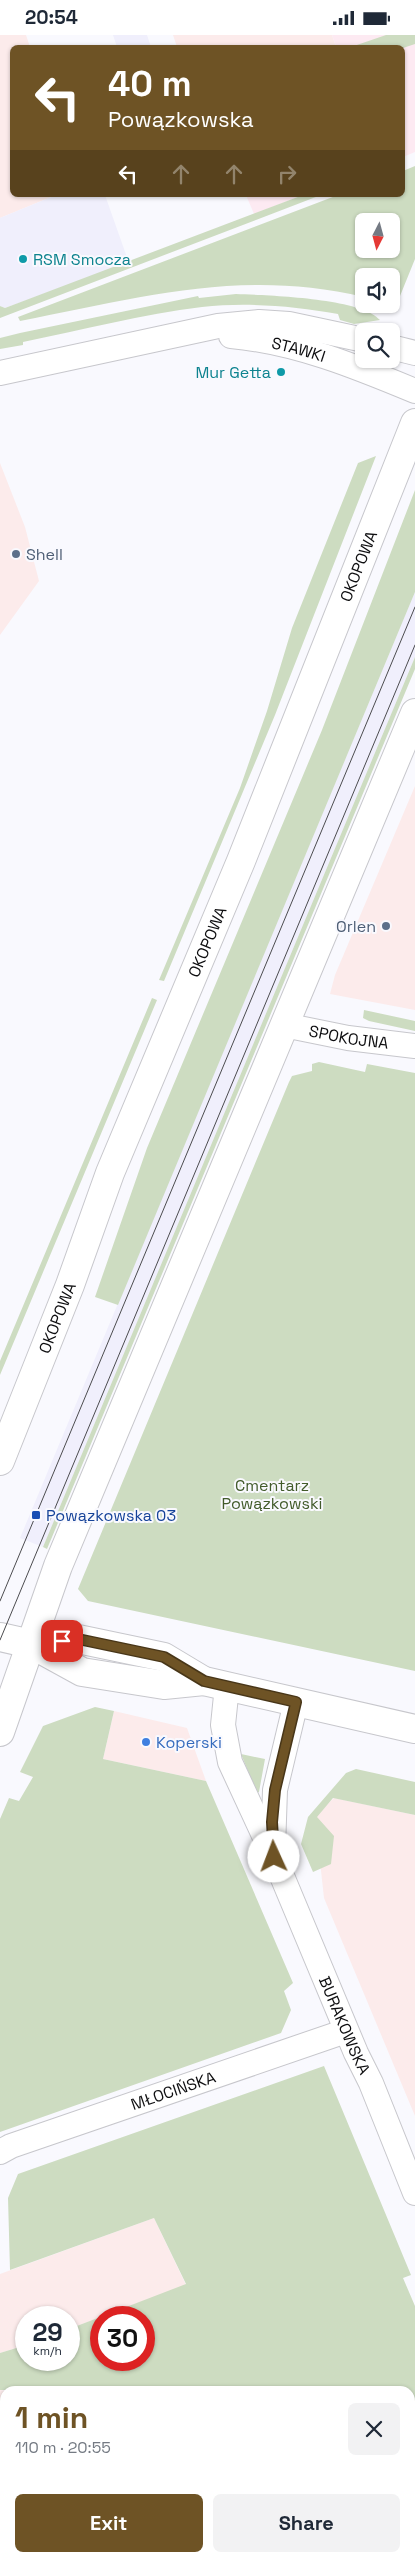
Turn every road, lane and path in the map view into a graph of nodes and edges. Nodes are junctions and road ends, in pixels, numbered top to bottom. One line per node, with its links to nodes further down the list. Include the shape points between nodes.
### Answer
1 (176, 336): 2 (street, STAWKI, via 218,326 259,322 289,324); 5 (street, STAWKI); 6 (street, STAWKI, via 225,335 284,343)
2 (355, 338)
3 (400, 349): 4 (street)
4 (415, 353)
5 (0, 373)
6 (415, 391)
7 (415, 423): 11 (main road, OKOPOWA, via 241,861 110,1173 70,1285)
8 (415, 713): 9 (main road)
9 (284, 1025): 10 (street, SPOKOJNA, via 348,1038); 13 (main road, via 58,1566)
10 (415, 1046)
11 (0, 1461)
12 (0, 1637): 13 (main road)
13 (31, 1644): 14 (main road, via 78,1639 164,1657); 17 (main road)
14 (215, 1683): 15 (main road); 18 (street, BURAKOWSKA, via 228,1755)
15 (296, 1702): 16 (main road); 18 (street, BURAKOWSKA, via 275,1790 272,1822)
16 (415, 1729)
17 (0, 1732)
18 (274, 1857): 19 (street, BURAKOWSKA)
19 (346, 2031): 20 (street, MŁOCIŃSKA); 21 (street, BURAKOWSKA, via 372,2083)
20 (0, 2152)
21 (415, 2193)

